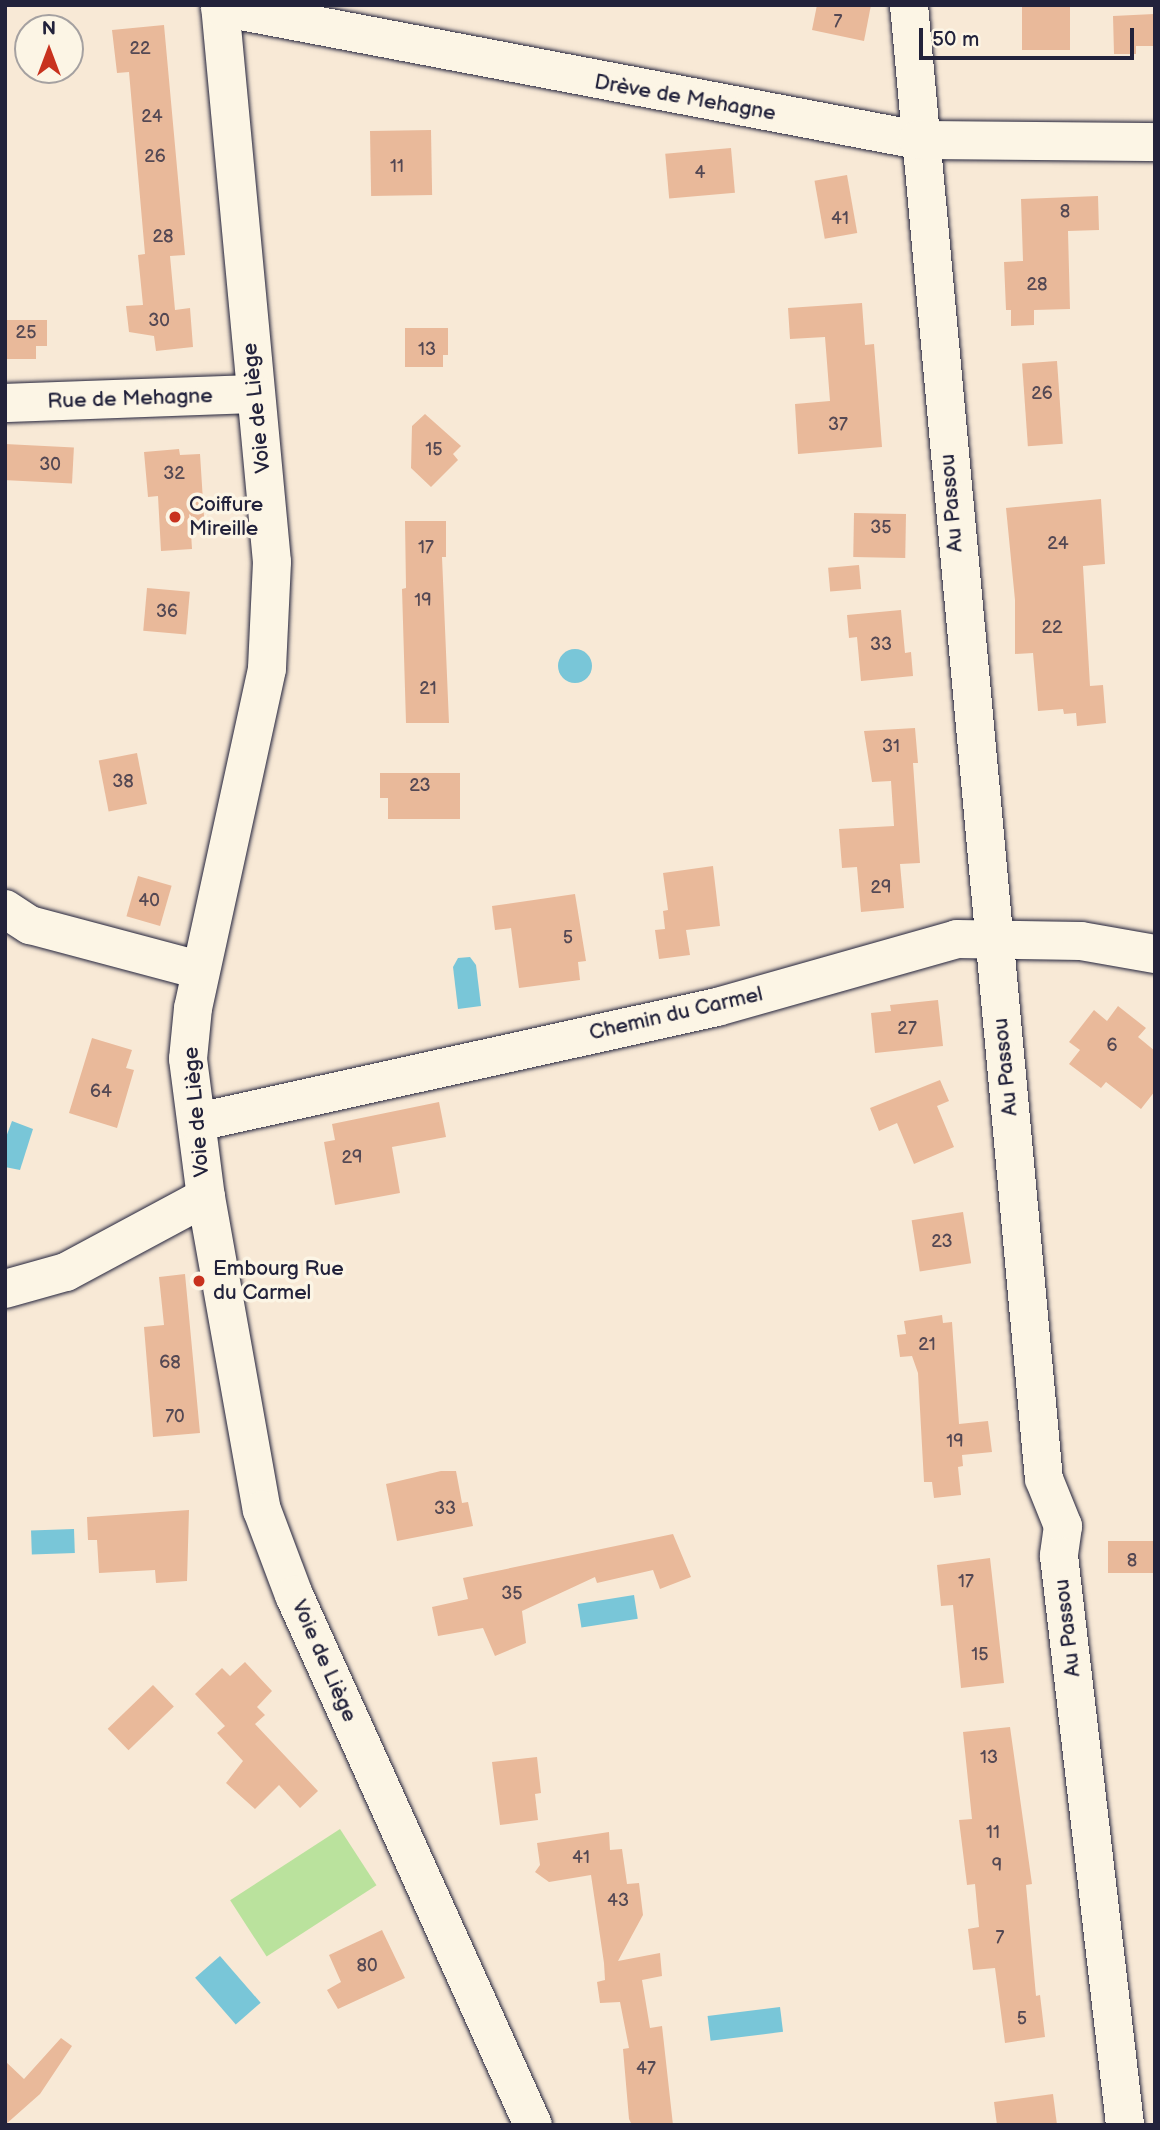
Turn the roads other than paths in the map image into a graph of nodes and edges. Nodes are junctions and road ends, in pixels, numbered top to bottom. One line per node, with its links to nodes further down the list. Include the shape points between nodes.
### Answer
1 (909, 5): 3 (street, Au Passou)
2 (220, 6): 3 (street, Drève de Mehagne); 5 (street, Voie de Liège)
3 (918, 140): 4 (street, Drève de Mehagne); 8 (street, Au Passou)
4 (1155, 142)
5 (255, 394): 6 (street, Rue de Mehagne); 10 (street, Voie de Liège, via 271,562 267,669 243,794)
6 (5, 403)
7 (5, 909): 10 (street, via 30,925)
8 (993, 938): 9 (street, Chemin du Carmel, via 1081,941); 11 (street, Chemin du Carmel, via 957,939 717,1007); 15 (street, Au Passou, via 1044,1479 1063,1526 1059,1556)
9 (1155, 954)
10 (199, 970): 11 (street, Voie de Liège, via 188,1059)
11 (198, 1122): 12 (street, Voie de Liège)
12 (206, 1197): 13 (street, via 66,1272); 14 (street, Voie de Liège, via 262,1510 293,1595)
13 (5, 1289)
14 (533, 2125)
15 (1125, 2125)

